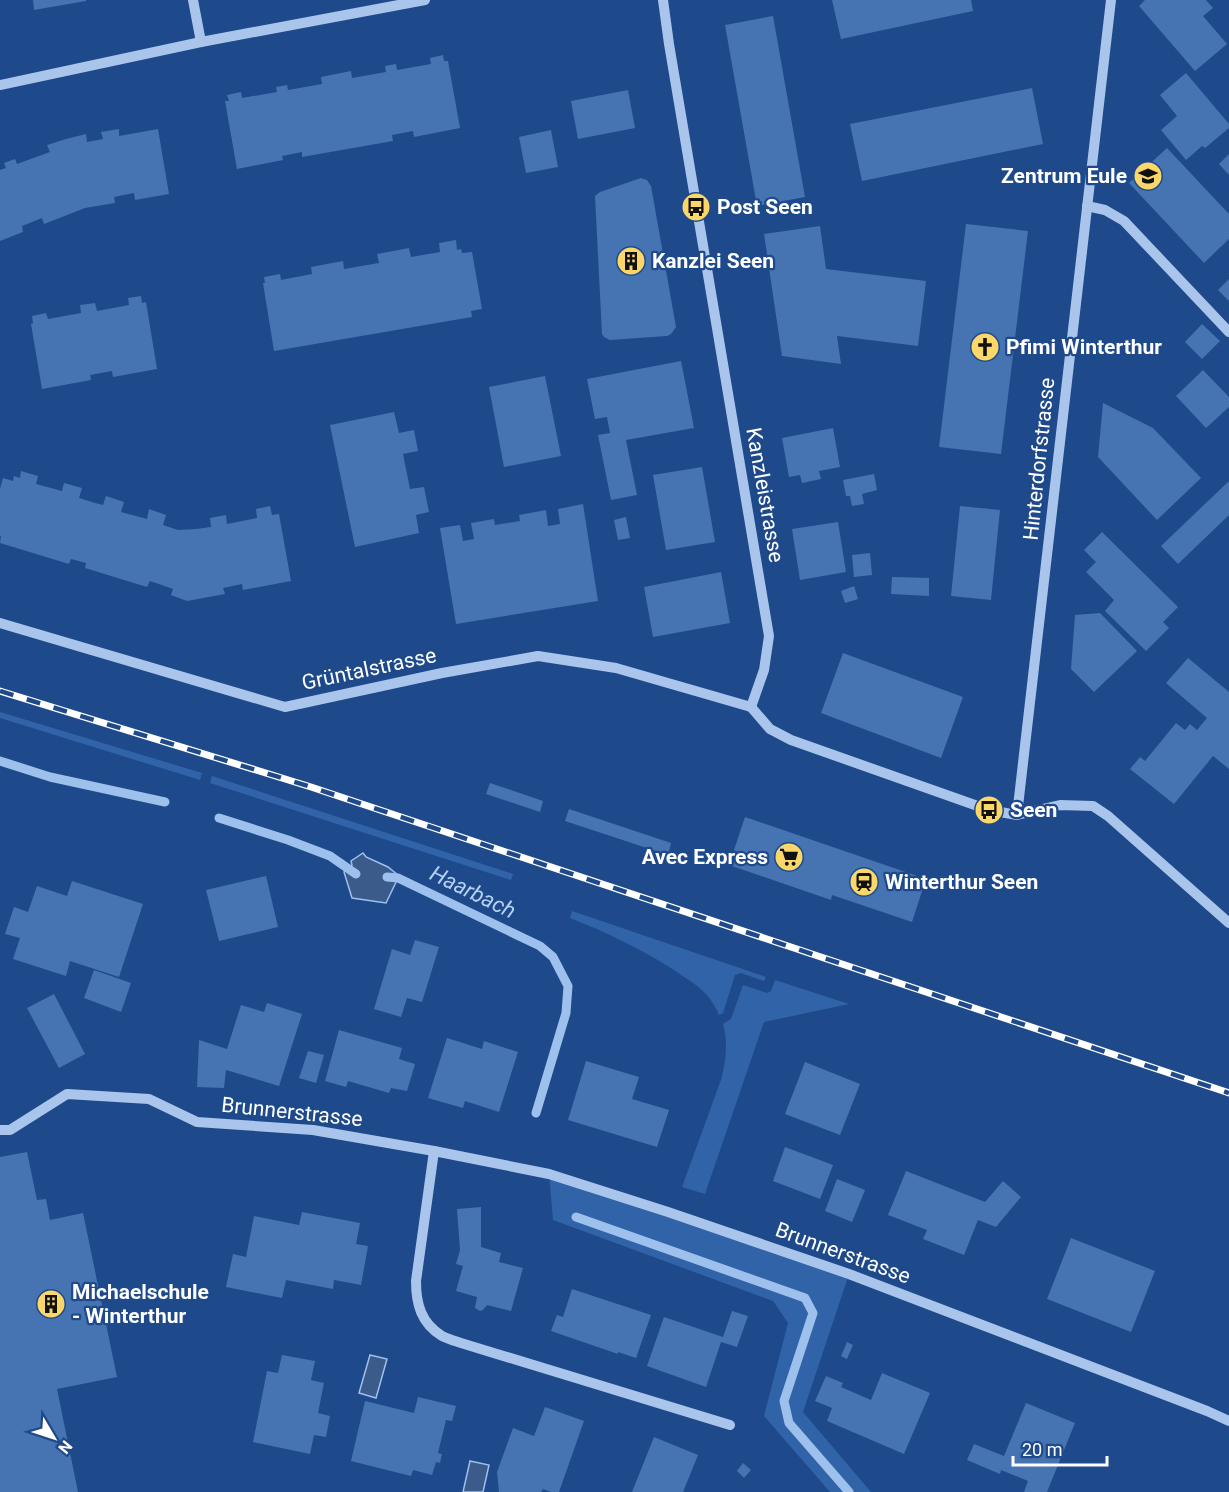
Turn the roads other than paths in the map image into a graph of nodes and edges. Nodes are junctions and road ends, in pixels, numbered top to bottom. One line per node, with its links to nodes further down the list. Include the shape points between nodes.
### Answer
1 (193, 0): 5 (street)
2 (424, 0): 5 (street)
3 (663, 0): 10 (street, Kanzleistrasse, via 769,636 764,670)
4 (1111, 0): 7 (street, Hinterdorfstrasse)
5 (201, 42): 6 (street)
6 (0, 85)
7 (1087, 206): 8 (street, via 1106,210 1124,221); 11 (street, Hinterdorfstrasse)
8 (1229, 332)
9 (0, 623): 10 (street, Grüntalstrasse, via 285,707 538,656 616,668)
10 (751, 707): 11 (street, via 770,729 791,740 989,810)
11 (1017, 815): 12 (street, via 1060,805 1093,806)
12 (1229, 922)
13 (0, 1130): 14 (street, Brunnerstrasse, via 10,1130 67,1094 149,1099 197,1122 313,1130)
14 (434, 1151): 15 (street, Brunnerstrasse, via 549,1174 680,1216 849,1274); 16 (street, via 416,1281 416,1298 428,1324 442,1336 461,1343)
15 (1229, 1420)
16 (730, 1425)

